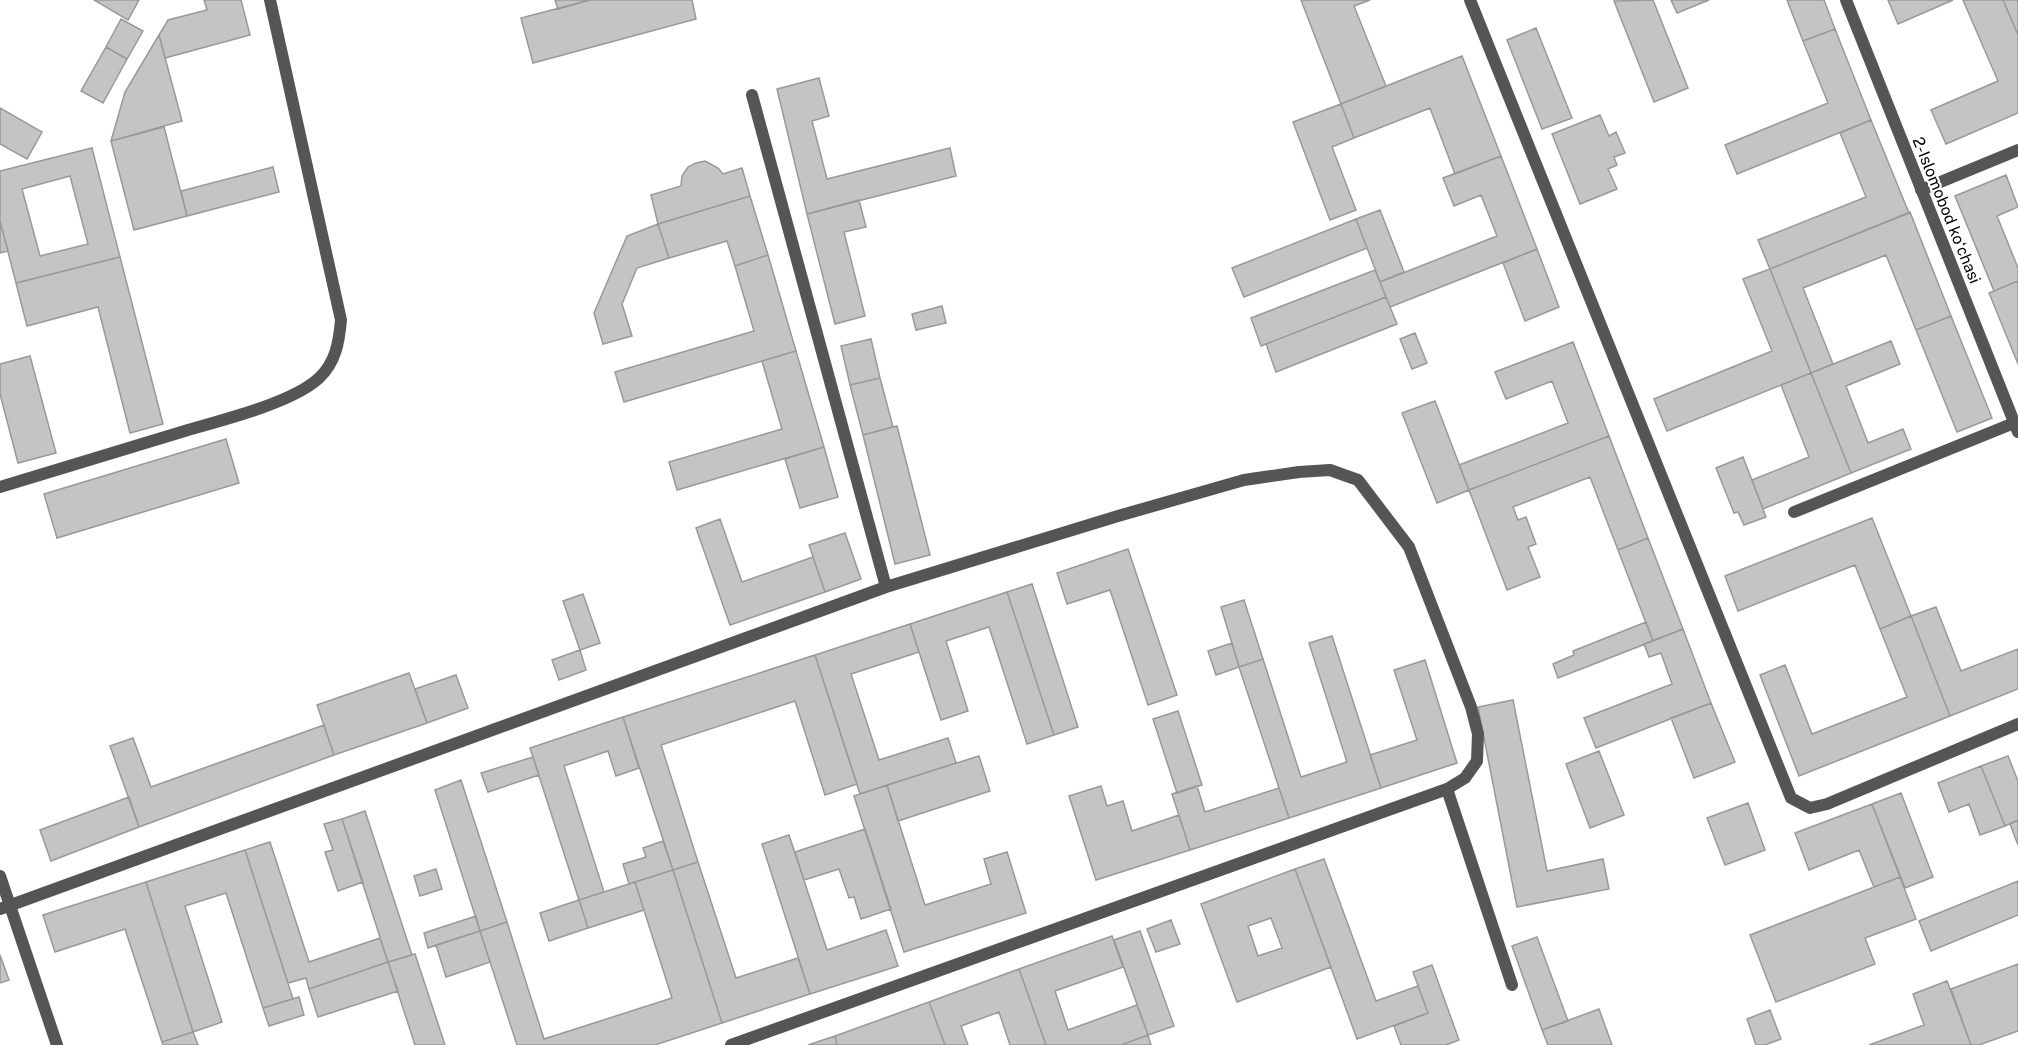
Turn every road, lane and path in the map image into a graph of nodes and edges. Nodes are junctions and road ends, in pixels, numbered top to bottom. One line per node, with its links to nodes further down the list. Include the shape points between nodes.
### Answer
1 (270, 0): 8 (street, via 340,320 334,358 320,377 301,392 233,417)
2 (1470, 0): 11 (street, via 1791,798 1810,808 1827,804)
3 (1846, 0): 6 (street, 2-Islomobod koʻchasi)
4 (752, 95): 10 (street)
5 (2018, 150): 6 (street)
6 (1921, 190): 7 (street, 2-Islomobod koʻchasi)
7 (2016, 428): 9 (street)
8 (0, 487)
9 (1794, 512)
10 (886, 587): 12 (street, via 1244,480 1330,470 1358,480 1409,547 1471,706 1478,734 1477,761 1465,778); 14 (street)
11 (2018, 724)
12 (1447, 789): 15 (street); 17 (street)
13 (0, 876): 14 (street)
14 (5, 908): 16 (street)
15 (1512, 985)
16 (57, 1045)
17 (731, 1045)

